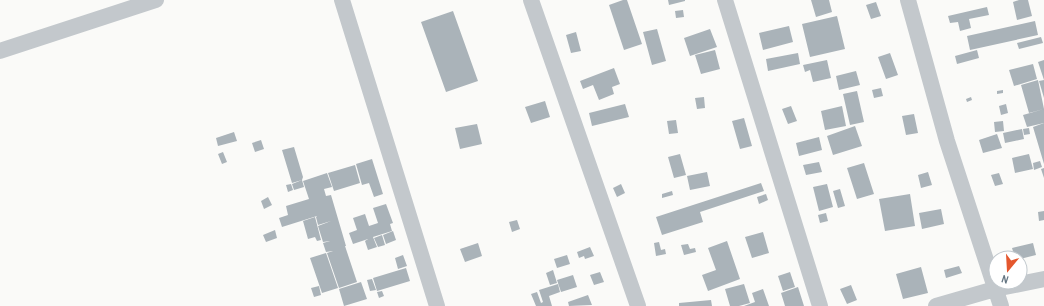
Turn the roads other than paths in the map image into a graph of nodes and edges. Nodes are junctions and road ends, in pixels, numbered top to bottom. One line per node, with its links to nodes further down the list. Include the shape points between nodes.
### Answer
1 (342, 0): 12 (street)
2 (531, 0): 13 (street)
3 (725, 0): 14 (street)
4 (908, 0): 7 (street, via 947,141)
5 (145, 2): 6 (street)
6 (0, 51)
7 (988, 267)
8 (1044, 279): 9 (street)
9 (1028, 282)
10 (992, 290): 15 (street)
11 (995, 290): 16 (street)
12 (437, 306)
13 (638, 306)
14 (820, 306)
15 (936, 306)
16 (1001, 306)

